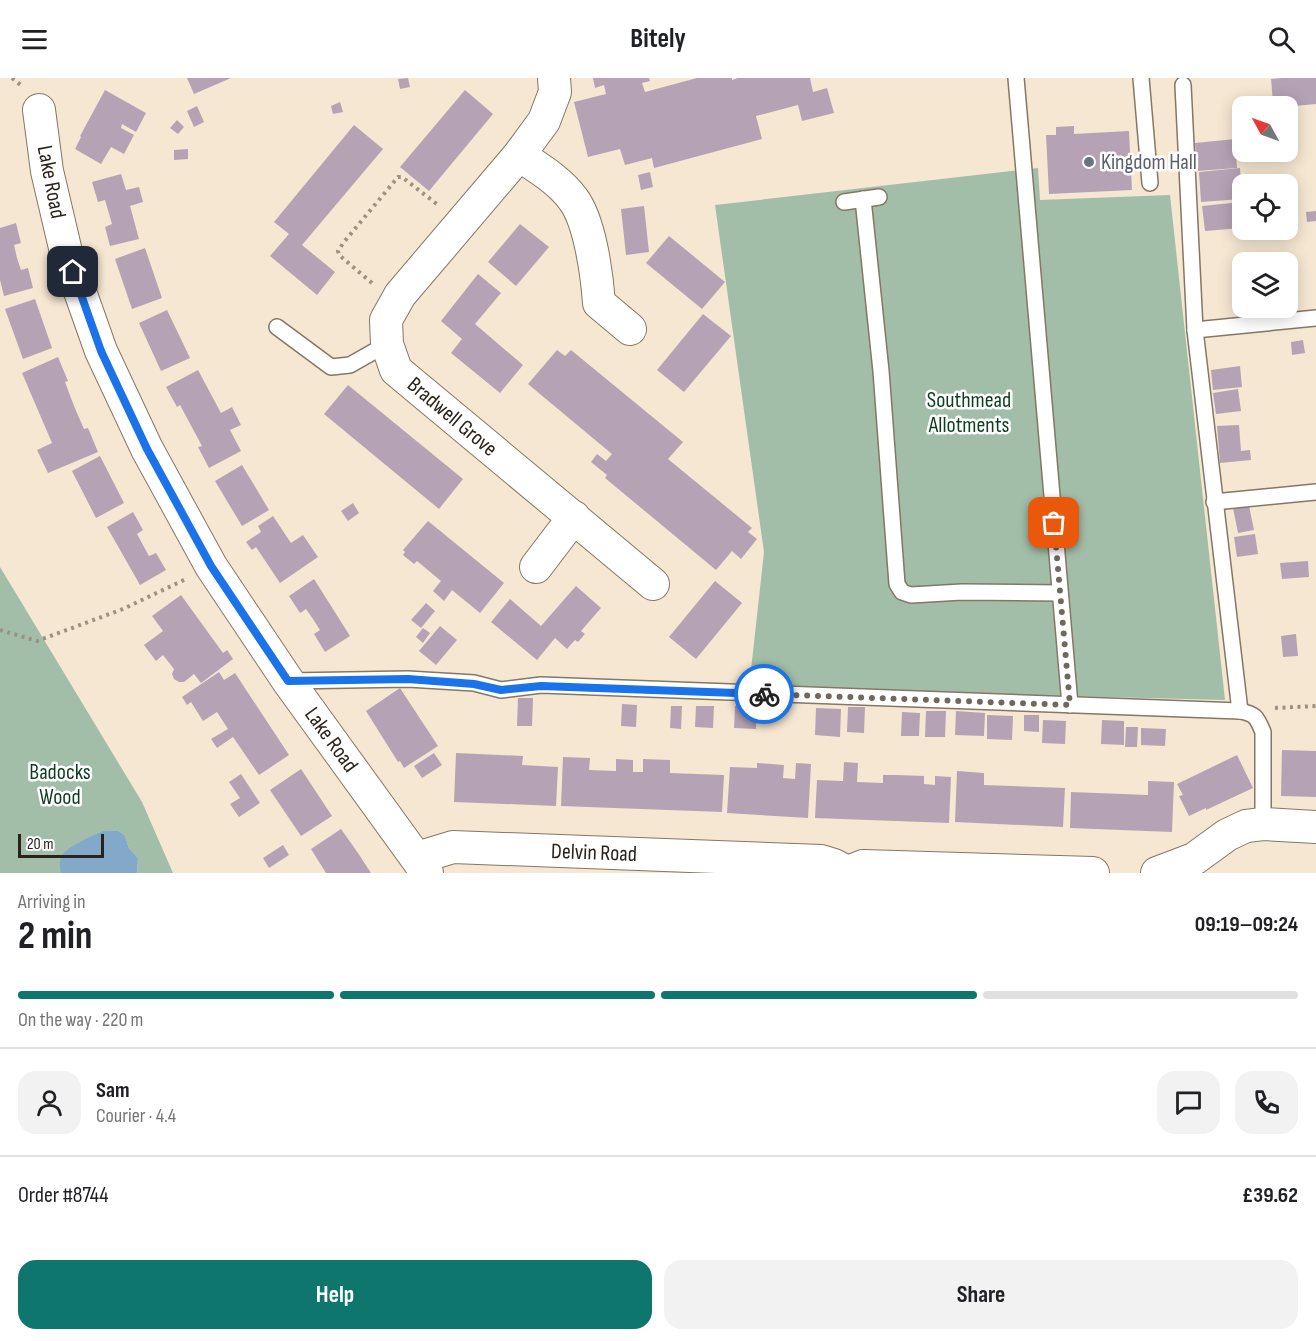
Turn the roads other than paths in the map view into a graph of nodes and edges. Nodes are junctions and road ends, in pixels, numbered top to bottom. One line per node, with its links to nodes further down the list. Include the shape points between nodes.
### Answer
1 (554, 78): 6 (street, Bradwell Grove, via 555,92 544,121)
2 (1016, 78): 21 (lane)
3 (1141, 78): 7 (lane)
4 (1182, 85): 14 (lane)
5 (39, 110): 22 (street, Lake Road, via 47,171 66,252 101,351 147,449 211,566)
6 (519, 155): 13 (street, via 553,178 574,199 591,251 599,303); 15 (street, Bradwell Grove, via 400,295 386,320)
7 (1150, 183)
8 (879, 196): 9 (lane)
9 (863, 199): 10 (lane); 21 (lane, via 898,588 911,595)
10 (844, 202)
11 (1316, 318): 14 (lane)
12 (277, 327): 15 (lane, via 331,367 350,365)
13 (630, 329)
14 (1195, 330): 17 (lane)
15 (387, 344): 18 (street, Bradwell Grove, via 396,370)
16 (1316, 492): 17 (lane)
17 (1214, 502): 24 (lane)
18 (574, 517): 19 (street); 20 (street, Bradwell Grove)
19 (536, 567)
20 (653, 584)
21 (1060, 593): 23 (lane)
22 (288, 681): 23 (lane, via 408,679 501,690 552,686); 27 (street, Lake Road)
23 (1070, 705): 24 (lane)
24 (1245, 712): 25 (lane, via 1257,719 1263,732)
25 (1263, 824): 26 (street); 31 (street, via 1246,825 1194,859)
26 (1316, 827)
27 (422, 866): 29 (street, Delvin Road, via 453,847 821,861)
28 (1047, 872): 29 (street, Delvin Road, via 863,866); 30 (street, Delvin Road)
29 (849, 873)
30 (1093, 873)
31 (1157, 873)

